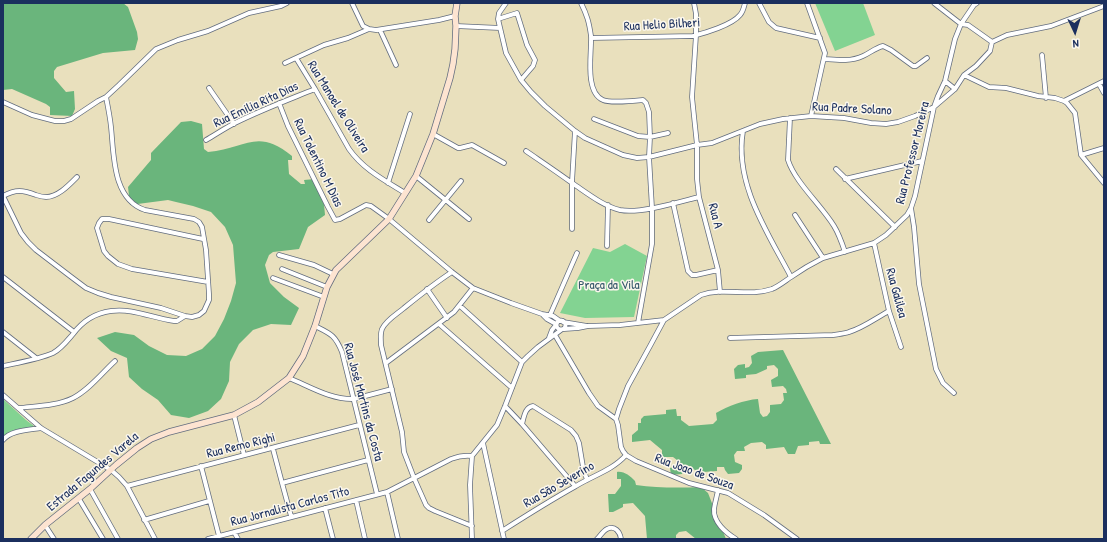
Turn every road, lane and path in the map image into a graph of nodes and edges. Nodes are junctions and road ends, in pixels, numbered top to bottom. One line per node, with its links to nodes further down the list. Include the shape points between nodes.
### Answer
1 (287, 3): 39 (street, via 249,13 156,49)
2 (352, 3): 18 (street, via 363,26)
3 (457, 3): 13 (street, Estrada Fagundes Varela)
4 (506, 3): 14 (street)
5 (581, 3): 21 (street, via 588,18)
6 (694, 3): 20 (street)
7 (745, 3): 20 (street, Rua Helio Bilheri, via 742,13 734,21)
8 (759, 3): 22 (street, via 769,22 776,28)
9 (807, 3): 22 (street)
10 (934, 3): 15 (street)
11 (977, 3): 15 (street, Rua Professor Moreira)
12 (1104, 6): 23 (street, via 1051,26 1007,35)
13 (455, 16): 16 (street, Estrada Fagundes Varela); 19 (street)
14 (498, 19): 17 (street, Rua Padre Solano); 31 (street, via 516,13 535,60)
15 (961, 24): 23 (street, via 968,25); 32 (street, Rua Professor Moreira)
16 (456, 26): 17 (street); 53 (street, Estrada Fagundes Varela, via 454,64)
17 (500, 28): 31 (street, Rua Padre Solano, via 506,53)
18 (368, 30): 19 (street); 25 (street, via 324,44)
19 (380, 30): 29 (street)
20 (696, 35): 21 (street, Rua Helio Bilheri); 56 (street, via 692,97)
21 (591, 38): 54 (street, via 591,84 597,96 604,101 644,101 649,112)
22 (820, 38): 27 (street, via 825,53)
23 (992, 42): 30 (street, Rua Padre Solano, via 990,51)
24 (1042, 54): 40 (street)
25 (296, 58): 28 (street); 36 (street, Rua Manoel de Oliveira)
26 (927, 58): 27 (street, via 913,66 883,46 850,61)
27 (824, 59): 46 (street)
28 (285, 63)
29 (396, 65)
30 (964, 75): 37 (street, Rua Padre Solano); 40 (street, via 989,87 1006,88)
31 (521, 80): 50 (street, Rua Padre Solano, via 545,106)
32 (945, 81): 37 (street); 44 (street, Rua Professor Moreira)
33 (1104, 81): 34 (street)
34 (1099, 84): 38 (street); 41 (street)
35 (209, 88): 49 (street)
36 (315, 89): 43 (street, Rua Emilia Rita Dias); 68 (street, Rua Manoel de Oliveira, via 354,156 365,167)
37 (955, 89): 44 (street, Rua Padre Solano)
38 (1104, 93)
39 (106, 97): 42 (street, via 72,119 64,121 32,115); 85 (street, via 115,166 127,198 144,210 194,218 202,227)
40 (1046, 98): 41 (street)
41 (1064, 100): 59 (street, via 1075,113)
42 (3, 102)
43 (280, 103): 49 (street, Rua Emilia Rita Dias); 80 (street, Rua Tolentino M Dias, via 288,126 336,220 366,205)
44 (934, 107): 46 (street, Rua Padre Solano, via 915,116 886,124); 61 (street, Rua Professor Moreira)
45 (410, 114): 68 (street)
46 (811, 116): 47 (street, Rua Padre Solano)
47 (790, 118): 51 (street, Rua Padre Solano, via 760,124); 89 (street, via 788,160 796,175 834,225)
48 (594, 119): 54 (street, via 638,136)
49 (234, 124): 55 (street, Rua Emilia Rita Dias)
50 (575, 131): 60 (street, Rua Padre Solano, via 594,143 623,155); 69 (street)
51 (743, 131): 56 (street, Rua Padre Solano, via 712,143); 97 (street, via 740,154 753,204)
52 (668, 133): 54 (street)
53 (433, 134): 62 (street, via 458,148 472,145); 64 (street, Estrada Fagundes Varela)
54 (650, 137): 60 (street)
55 (206, 140)
56 (697, 145): 60 (street, Rua Padre Solano); 73 (street, Rua A)
57 (1104, 148): 59 (street)
58 (526, 152): 69 (street)
59 (1081, 155): 70 (street)
60 (649, 157): 77 (street)
61 (922, 161): 66 (street); 78 (street, Rua Professor Moreira)
62 (504, 163)
63 (836, 170): 66 (street)
64 (416, 176): 71 (street, Estrada Fagundes Varela); 74 (street)
65 (77, 177): 72 (street, via 67,187 48,197 16,191)
66 (845, 179): 83 (street)
67 (460, 181): 74 (street)
68 (388, 182): 71 (street, Rua Manoel de Oliveira)
69 (572, 182): 76 (street, via 588,195); 84 (street)
70 (1104, 183)
71 (405, 194): 80 (street, Estrada Fagundes Varela)
72 (3, 196): 109 (street, via 28,242 86,288)
73 (699, 197): 75 (street); 93 (street, Rua A)
74 (445, 200): 81 (street); 82 (street)
75 (673, 203): 77 (street); 93 (street, via 688,271 696,275)
76 (608, 205): 77 (street, via 620,210 634,211); 87 (street)
77 (652, 208): 113 (street, via 652,244)
78 (911, 208): 83 (street, Rua Professor Moreira); 133 (street, via 919,284 936,369 943,383)
79 (795, 215): 91 (street)
80 (389, 219): 94 (street); 95 (street, Estrada Fagundes Varela)
81 (469, 219)
82 (429, 220)
83 (894, 227): 86 (street, Rua Professor Moreira)
84 (572, 229)
85 (203, 239): 99 (street); 99 (street, via 104,218 97,228 104,251 118,264 132,269)
86 (874, 243): 89 (street, Rua Professor Moreira); 106 (street, Rua Galilea)
87 (607, 246)
88 (577, 252): 108 (street)
89 (845, 252): 91 (street, Rua Professor Moreira)
90 (280, 255): 95 (street, via 314,265)
91 (823, 258): 97 (street, Rua Professor Moreira)
92 (282, 269): 100 (street)
93 (718, 270): 103 (street, Rua A)
94 (452, 272): 101 (street); 102 (street)
95 (333, 274): 100 (street, Estrada Fagundes Varela)
96 (3, 277): 120 (street)
97 (791, 277): 103 (street, Rua Professor Moreira, via 772,289)
98 (273, 278): 104 (street)
99 (208, 282): 109 (street, via 209,300 204,311 196,317)
100 (327, 287): 104 (street, Estrada Fagundes Varela)
101 (473, 288): 105 (street); 107 (street)
102 (427, 289): 110 (street); 128 (street, via 386,323 382,330 380,336)
103 (720, 292): 111 (street, Rua Professor Moreira, via 701,295)
104 (324, 297): 116 (street, Estrada Fagundes Varela)
105 (460, 306): 110 (street); 127 (street)
106 (889, 311): 123 (street, via 842,334); 124 (street, Rua Galilea)
107 (542, 314): 108 (street); 115 (street)
108 (550, 315): 112 (street)
109 (185, 316): 120 (street, via 174,321 131,311 110,311 91,317)
110 (447, 318): 114 (street)
111 (664, 320): 113 (street, Rua Professor Moreira); 139 (street, via 628,386)
112 (562, 321): 115 (street); 117 (street, Rua Professor Moreira); 118 (street, via 565,326)
113 (638, 323): 117 (street, Rua Professor Moreira)
114 (439, 324): 128 (street); 131 (street)
115 (556, 325): 118 (street, via 558,329); 122 (street)
116 (315, 326): 130 (street, Estrada Fagundes Varela, via 303,356); 135 (street, Rua José Martins da Costa, via 330,334 338,343)
117 (588, 326): 118 (street, Rua Professor Moreira)
118 (562, 329): 121 (street)
119 (3, 332): 125 (street)
120 (74, 332): 125 (street, via 54,353)
121 (555, 335): 122 (street); 139 (street, via 598,406)
122 (549, 338): 127 (street)
123 (730, 338)
124 (901, 347)
125 (36, 358): 129 (street)
126 (115, 361): 137 (street, via 74,398 47,405)
127 (522, 362): 131 (street)
128 (386, 363): 132 (street)
129 (3, 366)
130 (288, 378): 135 (street, via 328,395); 138 (street, Estrada Fagundes Varela, via 258,402)
131 (512, 388): 136 (street)
132 (392, 390): 135 (street); 152 (street, via 404,452)
133 (954, 393)
134 (3, 395): 137 (street)
135 (354, 399): 141 (street, Rua José Martins da Costa)
136 (506, 406): 140 (street); 144 (street, via 497,425)
137 (18, 408): 142 (street)
138 (234, 416): 146 (street); 151 (street, Estrada Fagundes Varela, via 160,435 137,448)
139 (616, 419): 147 (street, via 621,447)
140 (522, 424): 153 (street, via 529,407 533,406 572,430 579,443); 156 (street)
141 (359, 425): 145 (street, Rua Remo Righi); 149 (street, Rua José Martins da Costa)
142 (41, 428): 143 (street, via 10,434); 151 (street)
143 (3, 440)
144 (483, 443): 148 (street); 169 (street)
145 (273, 449): 146 (street, Rua Remo Righi); 154 (street)
146 (244, 455): 150 (street, Rua Remo Righi)
147 (626, 455): 153 (street, Rua São Severino, via 617,464); 158 (street, Rua Joao de Souza, via 689,483)
148 (472, 456): 152 (street, Rua Jornalista Carlos Tito, via 458,456); 168 (street)
149 (368, 460): 154 (street); 160 (street, Rua José Martins da Costa)
150 (201, 466): 155 (street, Rua Remo Righi); 163 (street)
151 (111, 470): 155 (street); 157 (street, Estrada Fagundes Varela)
152 (414, 478): 159 (street, Rua Jornalista Carlos Tito); 168 (street, via 428,507)
153 (587, 480): 156 (street, Rua São Severino)
154 (282, 483): 165 (street)
155 (127, 486): 166 (street)
156 (575, 486): 169 (street, Rua São Severino)
157 (90, 489): 161 (street, Estrada Fagundes Varela); 175 (street)
158 (718, 490): 186 (street, via 714,512 722,529); 187 (street, Rua Joao de Souza, via 746,503)
159 (387, 492): 160 (street, Rua Jornalista Carlos Tito); 181 (street)
160 (377, 494): 162 (street, Rua Jornalista Carlos Tito)
161 (79, 498): 167 (street, Estrada Fagundes Varela); 174 (street)
162 (356, 500): 164 (street, Rua Jornalista Carlos Tito); 180 (street)
163 (209, 501): 166 (street); 171 (street)
164 (326, 508): 165 (street, Rua Jornalista Carlos Tito); 179 (street)
165 (291, 516): 170 (street, Rua Jornalista Carlos Tito)
166 (144, 520): 176 (street)
167 (46, 525): 172 (street, Estrada Fagundes Varela); 173 (street)
168 (472, 526): 182 (street)
169 (502, 531): 183 (street)
170 (234, 532): 171 (street, Rua Jornalista Carlos Tito); 178 (street)
171 (219, 536): 177 (street, Rua Jornalista Carlos Tito)
172 (31, 539)
173 (54, 539)
174 (103, 539)
175 (118, 539)
176 (155, 539)
177 (208, 539)
178 (238, 539)
179 (333, 539)
180 (365, 539)
181 (398, 539)
182 (472, 539)
183 (504, 539)
184 (598, 539): 185 (street, via 609,528 618,531)
185 (621, 539)
186 (736, 539)
187 (796, 539)

